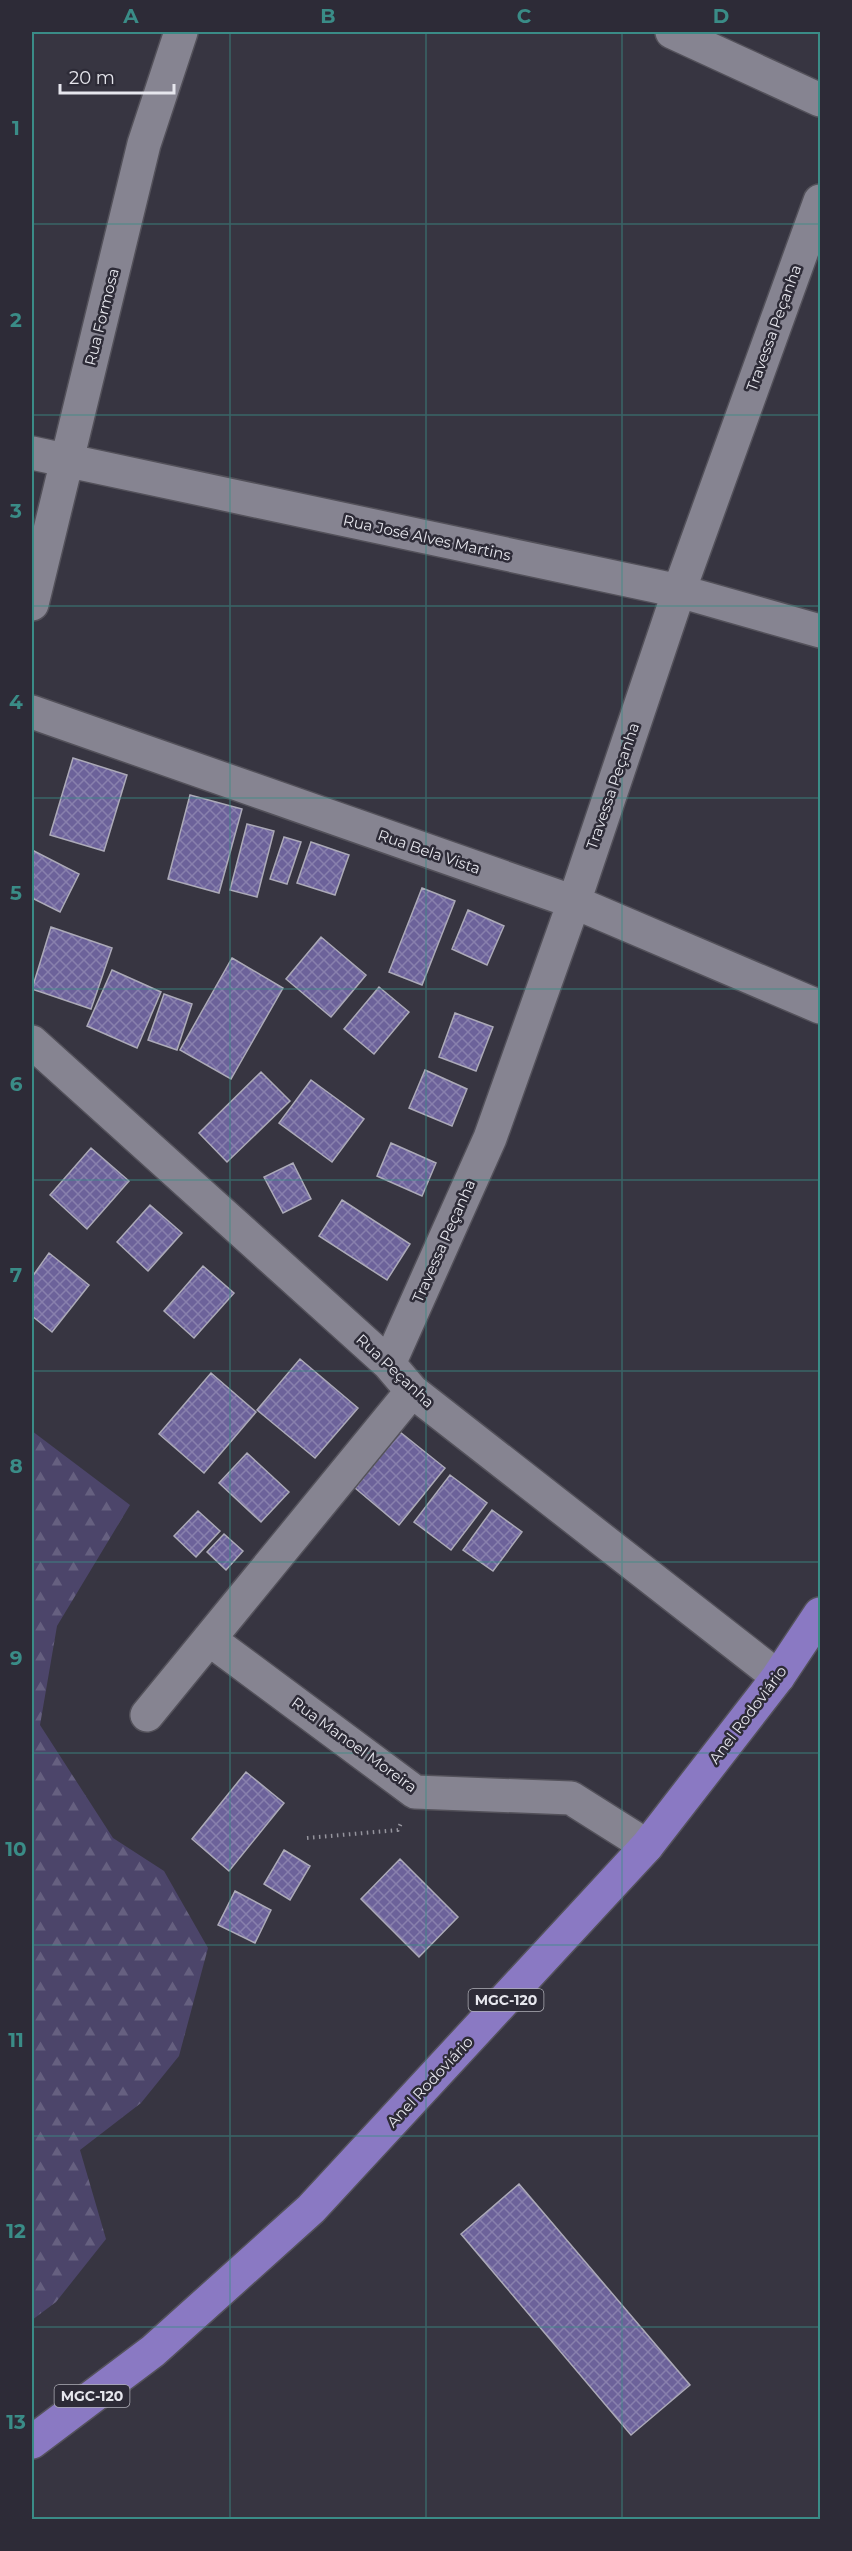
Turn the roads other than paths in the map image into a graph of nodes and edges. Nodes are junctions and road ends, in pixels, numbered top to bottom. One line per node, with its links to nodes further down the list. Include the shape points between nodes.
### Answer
1 (181, 32): 6 (street, Rua Formosa, via 144,144)
2 (672, 32): 3 (street)
3 (820, 100)
4 (820, 201): 7 (street, Travessa Peçanha)
5 (32, 453): 6 (street, Rua José Alves Martins)
6 (66, 461): 7 (street, Rua José Alves Martins); 8 (street, Rua Formosa)
7 (679, 591): 9 (street, Rua José Alves Martins); 11 (street, Travessa Peçanha)
8 (32, 604)
9 (820, 630)
10 (32, 712): 11 (street, Rua Bela Vista)
11 (574, 902): 12 (street, Rua Bela Vista); 14 (street, Travessa Peçanha, via 490,1138)
12 (820, 1007)
13 (32, 1042): 14 (street, Rua Peçanha)
14 (388, 1364): 15 (street, Rua Peçanha)
15 (412, 1391): 17 (street); 18 (street, Rua Peçanha)
16 (820, 1614): 18 (main road, Anel Rodoviário / MGC-120)
17 (209, 1639): 19 (street); 20 (street, Rua Manoel Moreira, via 415,1792 571,1798)
18 (778, 1677): 20 (main road, Anel Rodoviário / MGC-120)
19 (147, 1715)
20 (647, 1846): 21 (main road, Anel Rodoviário / MGC-120, via 311,2210 153,2350)
21 (32, 2442)

